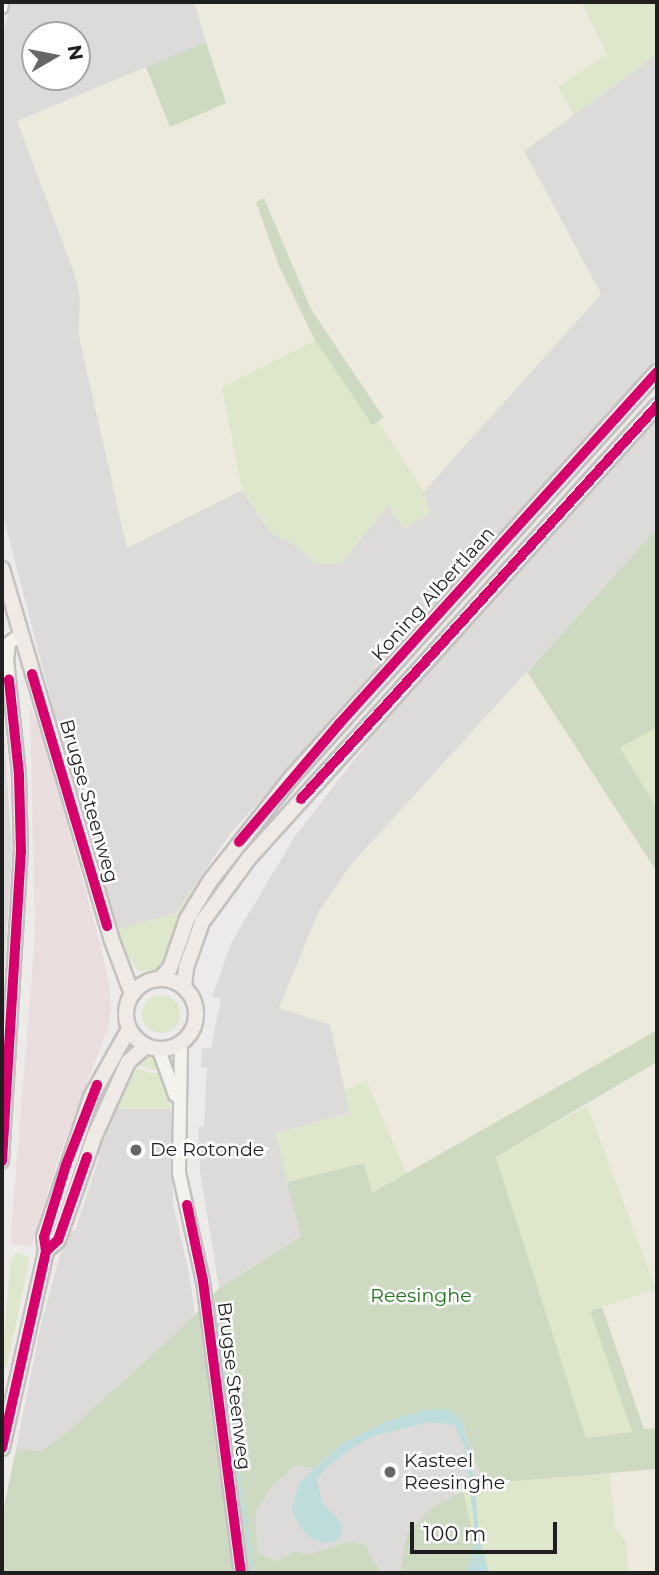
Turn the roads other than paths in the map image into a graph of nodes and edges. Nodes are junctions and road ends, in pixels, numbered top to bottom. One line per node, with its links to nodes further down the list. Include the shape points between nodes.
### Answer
1 (4, 2): 2 (street)
2 (2, 8)
3 (657, 372): 8 (main road, Koning Albertlaan, via 291,778 203,892 187,919 170,968)
4 (657, 406): 9 (main road, Koning Albertlaan, via 249,858 202,922)
5 (2, 569): 6 (main road, Brugse Steenweg)
6 (21, 635): 7 (main road, Brugse Steenweg); 15 (street, via 9,643 7,660 19,774 21,852)
7 (111, 938): 8 (main road, Brugse Steenweg, via 130,968); 10 (main road, Brugse Steenweg)
8 (153, 980): 9 (main road, Brugse Steenweg); 10 (main road)
9 (184, 987): 12 (main road, Brugse Steenweg, via 194,1002 196,1020)
10 (132, 994): 11 (main road, Brugse Steenweg, via 126,1009)
11 (129, 1029): 13 (main road, Brugse Steenweg); 16 (main road, via 92,1097 70,1153 44,1237)
12 (181, 1043): 13 (main road); 14 (street, Brugse Steenweg)
13 (152, 1048): 14 (street, Brugse Steenweg, via 168,1069); 16 (main road, via 128,1062 95,1135 58,1240)
14 (178, 1109): 18 (street, Brugse Steenweg, via 179,1174 203,1281)
15 (2, 1161)
16 (46, 1251): 17 (main road)
17 (2, 1448)
18 (241, 1573)

